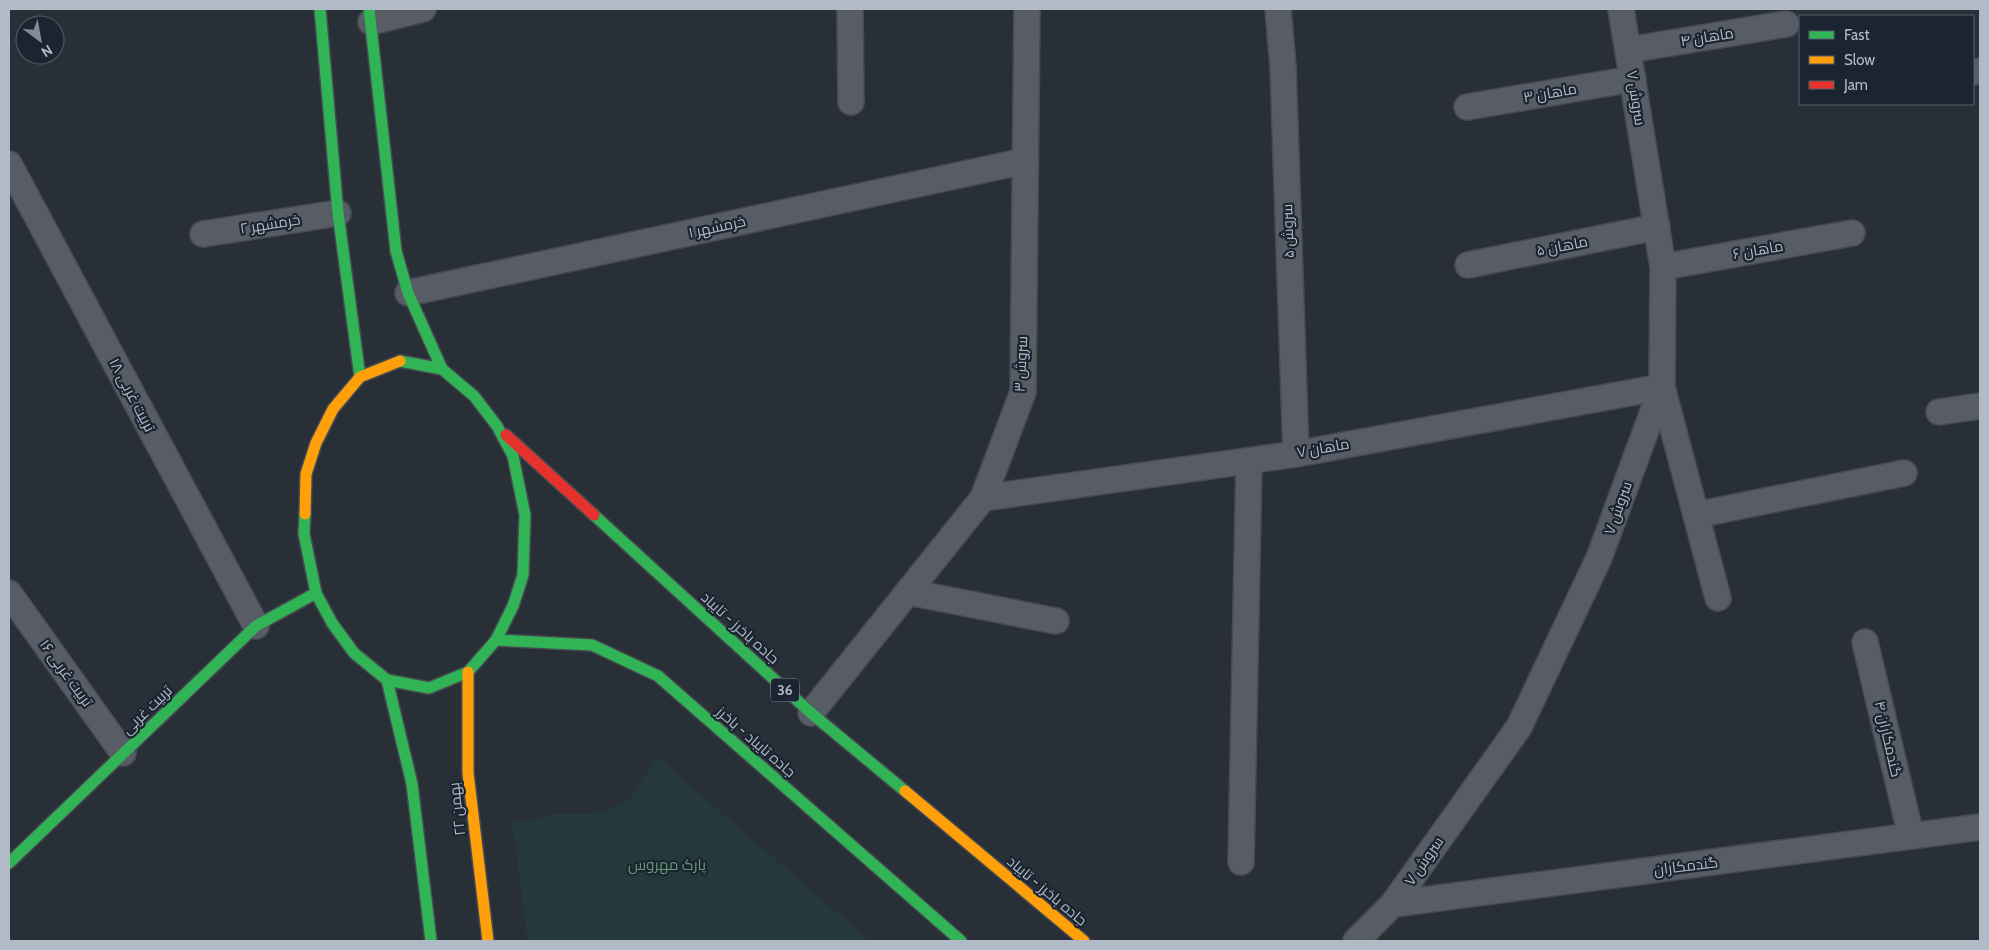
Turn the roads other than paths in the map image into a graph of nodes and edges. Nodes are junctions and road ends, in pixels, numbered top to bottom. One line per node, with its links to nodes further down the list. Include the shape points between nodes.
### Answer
1 (320, 9): 15 (main road)
2 (423, 9): 7 (street)
3 (850, 9): 11 (street)
4 (1027, 9): 13 (street, سروش ۳)
5 (1278, 9): 28 (street, سروش ۵, via 1283,66)
6 (1621, 9): 9 (street, سروش ۷)
7 (370, 16): 21 (main road, via 396,251)
8 (1786, 24): 9 (street, ماهان ۴)
9 (1628, 50): 10 (street, سروش ۷)
10 (1633, 79): 12 (street, ماهان ۳); 16 (street, سروش ۷)
11 (851, 102)
12 (1467, 107)
13 (1025, 161): 21 (street, خرمشهر ۱); 31 (street, سروش ۳, via 1023,392)
14 (9, 164): 38 (street, تربیت غربی ۱۸)
15 (338, 213): 18 (street, خرمشهر ۲); 23 (main road)
16 (1657, 227): 19 (street, ماهان ۵); 20 (street, سروش ۷)
17 (1852, 233): 20 (street, ماهان ۶)
18 (203, 234)
19 (1468, 265)
20 (1663, 267): 24 (street, سروش ۷)
21 (408, 293): 22 (main road)
22 (442, 369): 23 (main road, via 400,361); 27 (main road, via 474,396)
23 (360, 377): 35 (main road, via 333,409 316,442 306,474 304,534)
24 (1662, 387): 28 (street, ماهان ۷); 32 (street); 49 (street, سروش ۷, via 1599,558 1519,727)
25 (1980, 406): 26 (street)
26 (1939, 412)
27 (497, 426): 39 (main road, via 513,456 525,515 523,575); 43 (main road, جاده باخرز - تایباد / 36)
28 (1296, 454): 29 (street, ماهان ۷)
29 (1249, 460): 31 (street, ماهان ۷); 47 (street)
30 (1904, 473): 32 (street)
31 (983, 498): 33 (street, سروش ۳)
32 (1696, 515): 36 (street)
33 (908, 592): 37 (street); 43 (street, سروش ۳)
34 (9, 593): 44 (street, تربیت غربی ۱۶)
35 (316, 594): 38 (main road, تربیت غربی); 42 (main road, via 354,653)
36 (1718, 598)
37 (1056, 621)
38 (256, 626): 44 (main road, تربیت غربی)
39 (496, 640): 41 (main road); 52 (main road, جاده تایباد - باخرز, via 592,644 658,676)
40 (1865, 642): 46 (street, گندمکاران ۴)
41 (468, 672): 42 (main road, via 429,688); 51 (main road, ۲۲ بهمن, via 468,772)
42 (387, 680): 50 (main road, via 412,784)
43 (811, 713): 53 (main road, جاده باخرز - تایباد / 36)
44 (123, 753): 48 (main road, تربیت غربی)
45 (1980, 827): 46 (street, گندمکاران)
46 (1911, 836): 49 (street, گندمکاران)
47 (1242, 862)
48 (9, 863)
49 (1393, 904): 54 (street, سروش ۷)
50 (430, 941)
51 (488, 941)
52 (961, 941)
53 (1084, 941)
54 (1356, 941)

